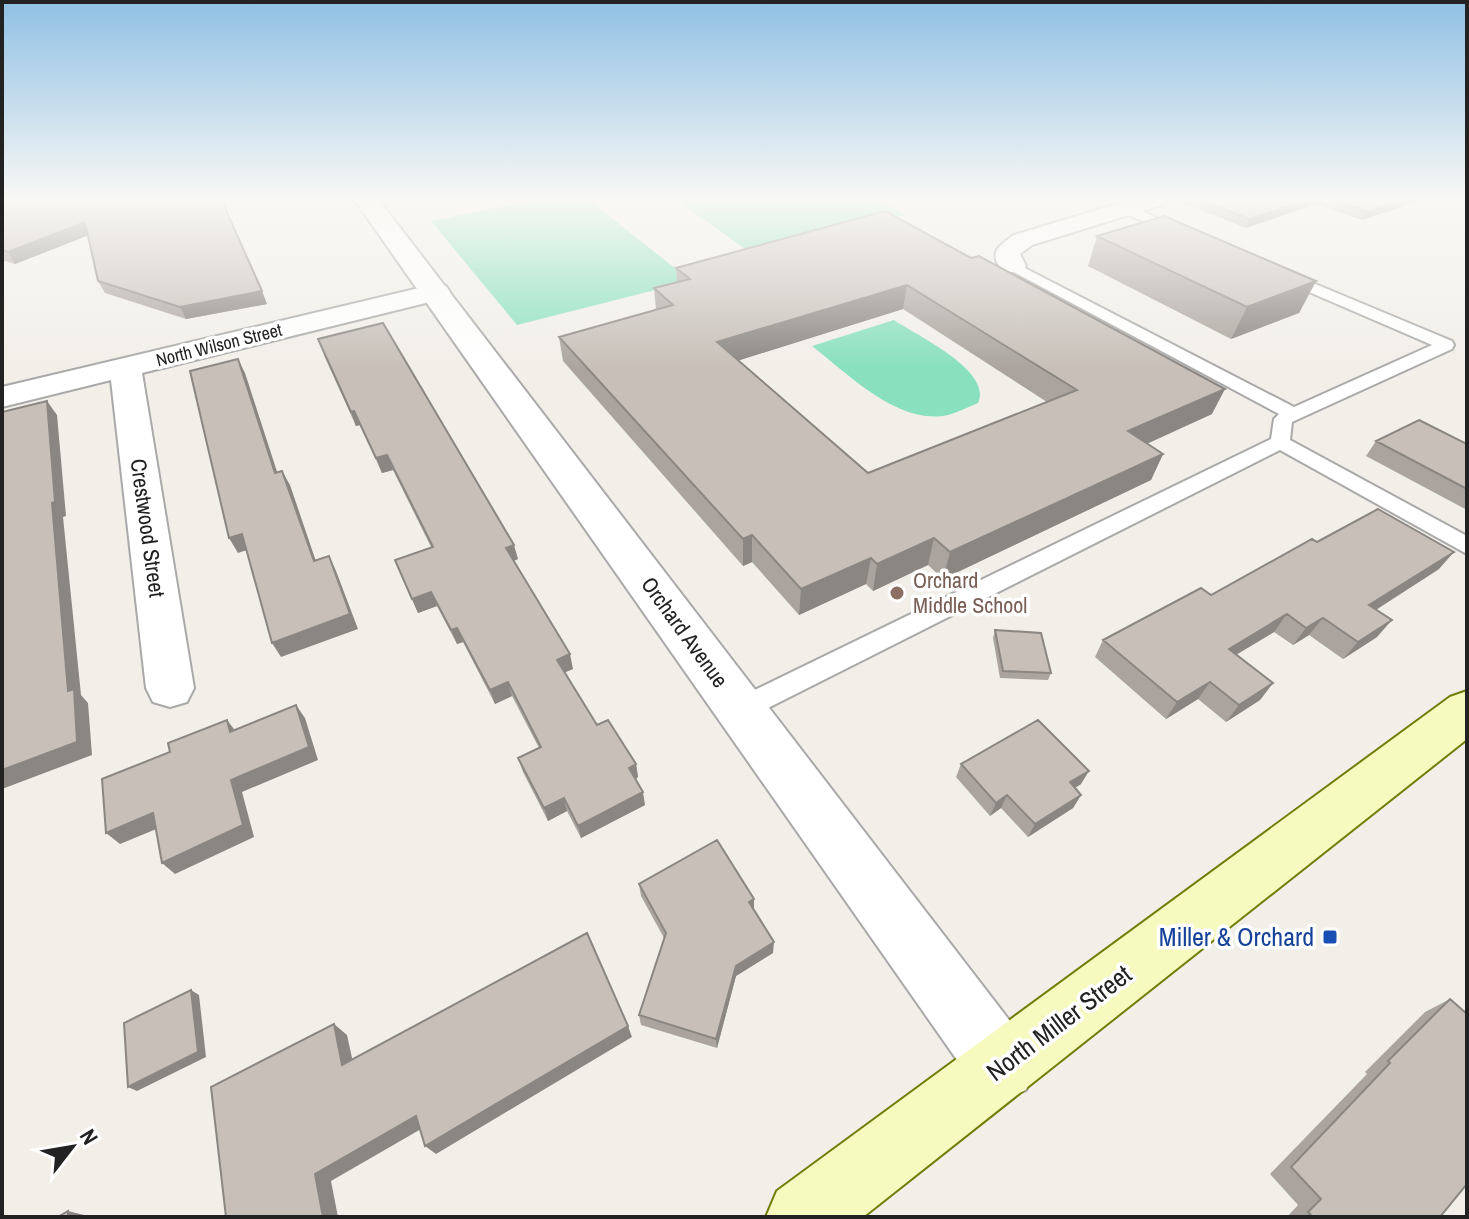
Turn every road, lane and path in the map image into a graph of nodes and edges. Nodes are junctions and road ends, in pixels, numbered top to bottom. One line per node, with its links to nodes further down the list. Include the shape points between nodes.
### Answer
1 (409, 256): 5 (street, Orchard Avenue)
2 (1006, 256): 3 (street)
3 (1013, 266): 8 (lane)
4 (1270, 270): 8 (lane, via 1446,345)
5 (436, 292): 6 (street, North Wilson Street); 12 (street, Orchard Avenue)
6 (125, 367): 7 (street, North Wilson Street); 11 (street, Crestwood Street)
7 (2, 397)
8 (1293, 414): 9 (lane, via 1283,419)
9 (1280, 442): 10 (lane); 12 (lane)
10 (1467, 546)
11 (170, 688)
12 (741, 709): 14 (street, Orchard Avenue)
13 (1467, 711): 14 (main road, North Miller Street)
14 (1002, 1066): 15 (main road, North Miller Street)
15 (803, 1217)

